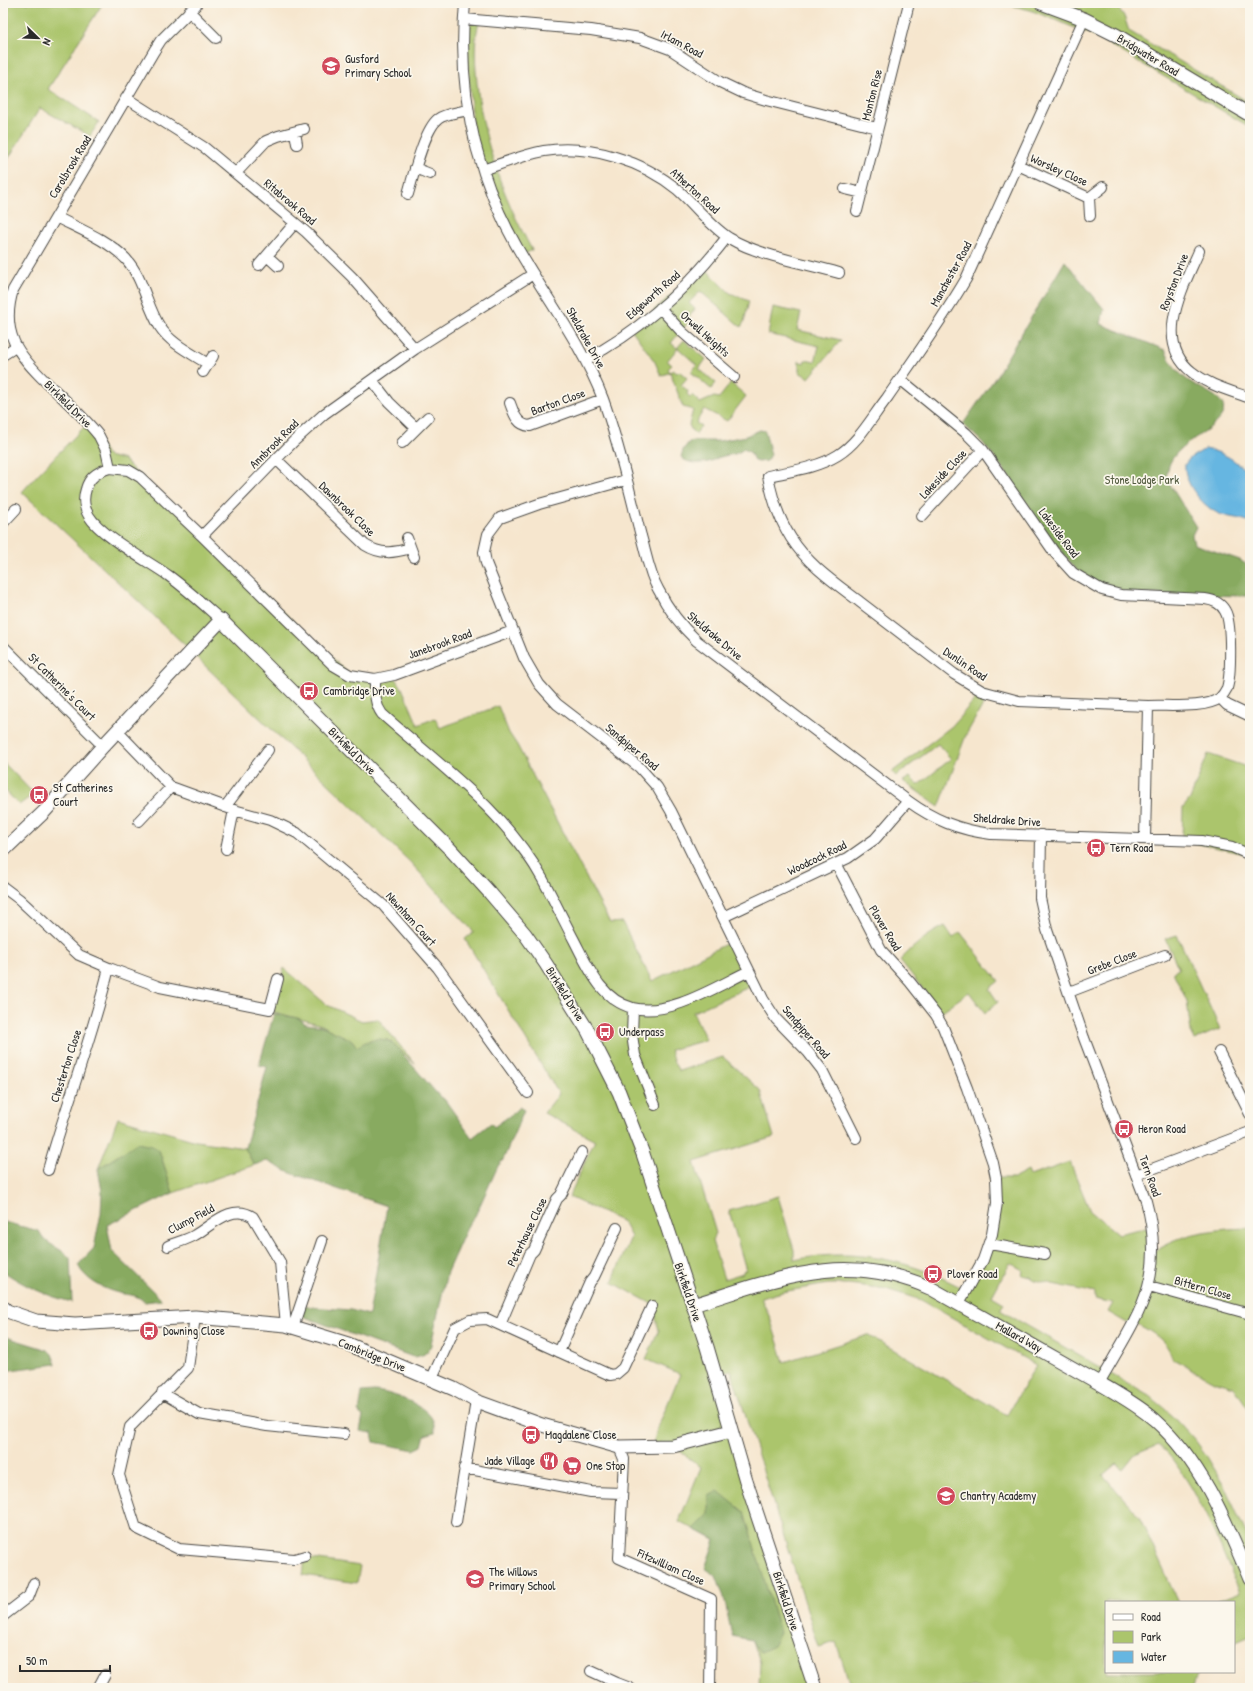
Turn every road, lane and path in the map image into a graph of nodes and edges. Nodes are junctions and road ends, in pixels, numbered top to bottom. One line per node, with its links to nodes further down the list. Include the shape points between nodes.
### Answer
1 (465, 3): 4 (street, Sheldrake Drive)
2 (909, 3): 10 (street, Monton Rise)
3 (1041, 3): 5 (street, Bridgwater Road)
4 (464, 19): 8 (street, Sheldrake Drive, via 462,51); 10 (street, Irlam Road, via 591,30 640,38 670,49 720,82 742,93)
5 (1084, 19): 9 (street, Bridgwater Road, via 1133,45); 12 (street, Manchester Road)
6 (216, 38): 7 (street, Carolbrook Road, via 193,8 157,45)
7 (126, 98): 15 (street, Ritabrook Road, via 195,140); 24 (street, Carolbrook Road)
8 (467, 110): 13 (street, via 446,115 436,122); 14 (street, Sheldrake Drive)
9 (1250, 115)
10 (877, 128): 19 (street, Monton Rise)
11 (297, 144): 15 (street, via 300,130 266,140)
12 (1018, 165): 21 (street, Worsley Close); 40 (street, Manchester Road, via 966,279)
13 (415, 168): 16 (street); 20 (street)
14 (483, 170): 26 (street, Atherton Road, via 525,155 555,150 612,157 646,170 670,184); 32 (street, Sheldrake Drive, via 504,222)
15 (236, 173): 25 (street, Ritabrook Road)
16 (430, 174)
17 (1103, 187): 21 (street, Worsley Close)
18 (845, 189): 19 (street)
19 (862, 193): 22 (street, Monton Rise)
20 (408, 194)
21 (1089, 198): 23 (street, Worsley Close)
22 (857, 211)
23 (1090, 216)
24 (56, 217): 34 (street, Carolbrook Road, via 9,300 6,323); 38 (street, via 119,252 140,279 163,331 179,346)
25 (295, 224): 28 (street); 35 (street, Ritabrook Road, via 352,277)
26 (727, 237): 31 (street, Atherton Road, via 762,252); 33 (street, Edgeworth Road, via 689,281)
27 (1199, 251): 42 (street, Royston Drive, via 1173,315 1173,332 1178,353 1186,366 1196,375)
28 (267, 256): 29 (street); 30 (street)
29 (259, 265)
30 (278, 266)
31 (839, 273)
32 (534, 274): 35 (street, Annbrook Road); 37 (street, Sheldrake Drive)
33 (660, 308): 37 (street, Edgeworth Road); 39 (street, Orwell Heights, via 681,331)
34 (14, 348): 36 (street); 50 (street, Birkfield Drive, via 99,436 106,450)
35 (415, 349): 41 (street, Annbrook Road)
36 (3, 355)
37 (585, 360): 43 (street, Sheldrake Drive)
38 (208, 364)
39 (734, 377)
40 (900, 379): 48 (street, Lakeside Road); 51 (street, Manchester Road, via 861,433 845,450 817,465)
41 (372, 380): 46 (street); 49 (street, Annbrook Road, via 324,414)
42 (1250, 398)
43 (603, 399): 44 (street, Barton Close, via 530,426 518,421); 52 (street, Sheldrake Drive)
44 (510, 403)
45 (428, 417): 46 (street)
46 (416, 428): 47 (street)
47 (402, 443)
48 (983, 450): 54 (street, Lakeside Close); 62 (street, Lakeside Road, via 1059,559 1082,578 1102,590 1121,596 1205,599 1213,600 1223,607 1230,625 1229,676 1226,689)
49 (276, 459): 56 (street, Annbrook Road); 57 (street, Dawnbrook Close, via 366,545 387,553 412,553)
50 (110, 468): 56 (street, via 128,470 140,477); 58 (street, Birkfield Drive, via 97,473 86,488 84,505 89,516 108,535 192,594)
51 (768, 476): 63 (street, Dunlin Road, via 773,500 783,524 795,545 807,558 834,582 968,684 989,694 1028,703)
52 (626, 480): 59 (street, Sandpiper Road, via 538,504 504,516 494,524 485,542 485,557); 69 (street, Sheldrake Drive, via 652,576 676,620 697,641)
53 (16, 509): 55 (street)
54 (922, 516)
55 (3, 523)
56 (202, 536): 61 (street, via 333,665 350,674)
57 (407, 538)
58 (220, 620): 65 (street); 102 (street, Birkfield Drive, via 450,849 514,920 546,964 588,1031 619,1092 643,1154)
59 (513, 631): 61 (street, Janebrook Road, via 394,675); 79 (street, Sandpiper Road, via 528,667 544,690 557,704 639,767 657,787)
60 (3, 646): 66 (street, St Catherine's Court)
61 (375, 679): 85 (street, via 378,709 473,793 502,823 524,850 541,877 594,978 612,997)
62 (1220, 698): 63 (street, via 1202,705); 64 (street, via 1227,705)
63 (1148, 706): 73 (street)
64 (1250, 716)
65 (117, 731): 66 (street); 68 (street, Newnham Court)
66 (103, 746): 75 (street, via 44,812)
67 (268, 750): 70 (street)
68 (171, 787): 70 (street, Newnham Court); 71 (street)
69 (908, 801): 72 (street, Sheldrake Drive, via 935,819 962,829 991,834); 77 (street, Woodcock Road, via 875,839)
70 (230, 808): 74 (street); 87 (street, Newnham Court, via 270,820 297,833 383,905 438,968)
71 (139, 821)
72 (1041, 836): 73 (street, Sheldrake Drive); 84 (street, Tern Road, via 1040,879 1043,915)
73 (1145, 839): 76 (street, Sheldrake Drive, via 1213,842)
74 (226, 849)
75 (3, 851)
76 (1250, 855)
77 (836, 865): 79 (street, Woodcock Road); 97 (street, Plover Road, via 881,950 936,1015 950,1043 995,1173 996,1215)
78 (3, 887): 81 (street, via 19,898 79,955)
79 (722, 917): 82 (street, Sandpiper Road)
80 (1165, 955): 84 (street, Grebe Close)
81 (109, 968): 83 (street, via 160,986 270,1009); 93 (street, Chesterton Close)
82 (749, 971): 85 (street, via 673,1006 655,1010); 91 (street, Sandpiper Road, via 772,1013 822,1070)
83 (278, 979)
84 (1069, 992): 94 (street, Tern Road)
85 (633, 1008): 88 (street, via 632,1035 635,1055)
86 (1219, 1052): 89 (street)
87 (528, 1093)
88 (655, 1105)
89 (1250, 1114)
90 (1250, 1132): 94 (street)
91 (856, 1138)
92 (582, 1152): 107 (street, Peterhouse Close, via 530,1254)
93 (48, 1170)
94 (1136, 1175): 100 (street, Tern Road, via 1153,1233 1153,1261)
95 (617, 1228): 109 (street)
96 (322, 1241): 108 (street)
97 (990, 1244): 99 (street); 101 (street, Plover Road)
98 (168, 1246): 108 (street, Clump Field, via 193,1236 222,1217 247,1213 253,1217 280,1262)
99 (1045, 1254)
100 (1149, 1286): 105 (street, Bittern Close); 111 (street, Tern Road, via 1137,1317)
101 (959, 1303): 102 (street, Mallard Way, via 903,1278 869,1271 834,1269 816,1270 781,1278); 111 (street, Mallard Way)
102 (693, 1305): 114 (street, Birkfield Drive)
103 (652, 1306): 109 (street, via 623,1368 616,1374 610,1375)
104 (3, 1307): 106 (street, Cambridge Drive, via 36,1321 75,1324)
105 (1250, 1314)
106 (195, 1317): 108 (street, Cambridge Drive); 112 (street, via 188,1368)
107 (500, 1325): 109 (street); 110 (street, via 487,1319 470,1320 456,1328)
108 (290, 1326): 110 (street, Cambridge Drive, via 348,1344)
109 (559, 1352)
110 (431, 1380): 113 (street, Cambridge Drive, via 454,1388)
111 (1099, 1383): 121 (street, Mallard Way, via 1154,1419 1178,1442 1209,1491)
112 (162, 1393): 115 (street, via 199,1414 267,1426); 120 (street, via 130,1427 119,1475 136,1528 179,1549 294,1558)
113 (476, 1401): 116 (street, Cambridge Drive, via 542,1425); 117 (street)
114 (731, 1431): 116 (street, Cambridge Drive, via 673,1446); 131 (street, Birkfield Drive)
115 (344, 1434)
116 (619, 1447): 118 (street, Fitzwilliam Close, via 624,1459)
117 (464, 1468): 118 (street, via 591,1492); 119 (street)
118 (622, 1493): 130 (street, Fitzwilliam Close, via 619,1558 711,1599)
119 (456, 1522)
120 (305, 1556)
121 (1247, 1563): 122 (street, Mallard Way)
122 (1250, 1579)
123 (34, 1583): 124 (street, via 29,1596)
124 (3, 1616)
125 (591, 1671): 127 (street)
126 (105, 1675): 128 (street)
127 (616, 1685): 129 (street)
128 (98, 1688)
129 (630, 1688)
130 (710, 1688)
131 (815, 1688)

